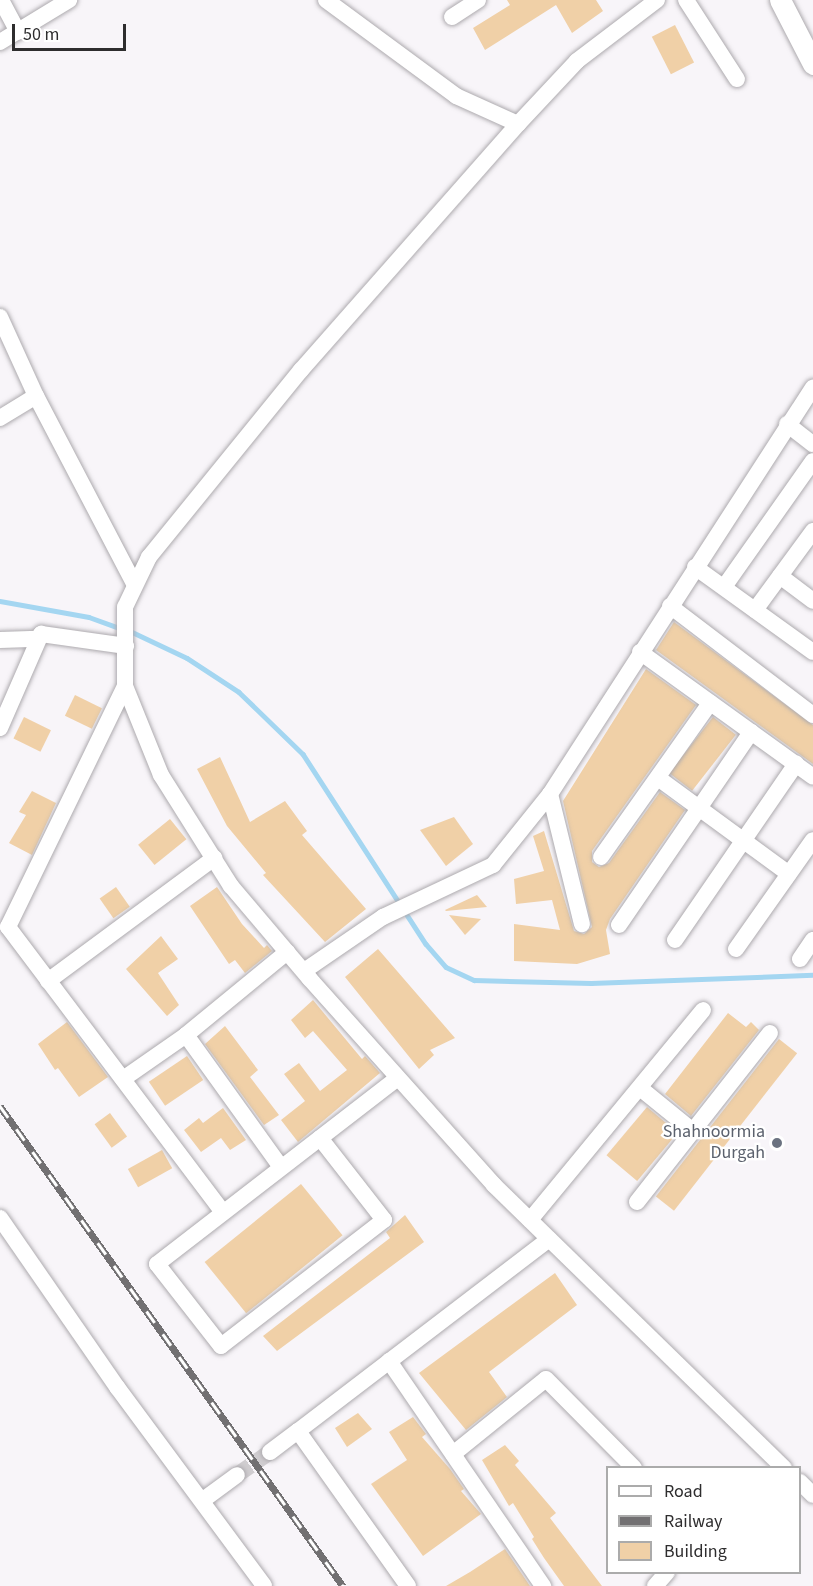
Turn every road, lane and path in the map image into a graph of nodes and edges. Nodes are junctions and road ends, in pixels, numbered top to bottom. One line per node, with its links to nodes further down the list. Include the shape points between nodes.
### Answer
1 (1, 0): 9 (street)
2 (69, 0): 9 (street)
3 (326, 0): 13 (street, via 456,96)
4 (478, 0): 8 (street)
5 (657, 0): 13 (street, via 577,61)
6 (686, 0): 12 (street)
7 (780, 0): 11 (street)
8 (453, 17)
9 (18, 32): 10 (street)
10 (0, 42)
11 (810, 53)
12 (737, 80)
13 (518, 124): 25 (street, via 301,370 149,557)
14 (2, 328): 16 (street)
15 (813, 388): 18 (street)
16 (36, 396): 17 (street); 25 (street)
17 (0, 418)
18 (787, 424): 19 (street); 23 (street)
19 (813, 444)
20 (813, 461): 26 (street)
21 (813, 531): 22 (street)
22 (808, 549): 24 (street)
23 (695, 567): 26 (street); 28 (street)
24 (780, 576): 27 (street); 29 (street)
25 (135, 585): 32 (street, via 125,607)
26 (724, 587): 29 (street)
27 (813, 601)
28 (670, 606): 34 (street); 37 (street)
29 (755, 610): 33 (street)
30 (38, 639): 31 (street); 32 (street, via 47,632); 38 (street)
31 (0, 640)
32 (126, 643): 35 (street)
33 (813, 651)
34 (640, 652): 36 (street); 43 (street)
35 (125, 686): 48 (street, via 161,775); 58 (street, via 8,927)
36 (710, 703): 39 (street); 42 (street)
37 (813, 715)
38 (0, 728)
39 (751, 732): 40 (street); 44 (street)
40 (796, 764): 41 (street); 45 (street)
41 (813, 777)
42 (658, 778): 44 (street); 47 (street)
43 (550, 794): 50 (street); 57 (street, via 493,865 383,917)
44 (698, 807): 45 (street); 51 (street)
45 (743, 840): 49 (street); 52 (street)
46 (813, 840): 49 (street)
47 (601, 857)
48 (214, 858): 55 (street, via 231,886); 58 (street)
49 (789, 874): 54 (street)
50 (582, 924)
51 (619, 925)
52 (675, 940)
53 (813, 940): 56 (street)
54 (736, 949)
55 (287, 952): 57 (street); 61 (street)
56 (800, 959)
57 (304, 971): 62 (street)
58 (48, 981): 63 (street)
59 (704, 1010): 64 (street)
60 (770, 1033): 65 (street)
61 (186, 1035): 63 (street); 67 (street)
62 (398, 1078): 66 (street); 71 (street)
63 (123, 1079): 69 (street)
64 (640, 1088): 65 (street); 71 (street)
65 (693, 1131): 68 (street)
66 (320, 1138): 67 (street); 69 (street, via 384,1220 221,1346 157,1264)
67 (281, 1167): 69 (street)
68 (637, 1202)
69 (223, 1212)
70 (0, 1218): 82 (street, via 117,1387)
71 (530, 1220): 72 (street)
72 (549, 1239): 73 (street); 77 (street)
73 (389, 1361): 74 (street); 76 (street)
74 (297, 1431): 75 (street); 85 (street)
75 (270, 1452)
76 (453, 1454): 78 (street, via 546,1379); 86 (street)
77 (774, 1464)
78 (633, 1466)
79 (237, 1475): 82 (street)
80 (801, 1483): 81 (street)
81 (813, 1496)
82 (203, 1500): 84 (street)
83 (665, 1574): 87 (street)
84 (264, 1586)
85 (408, 1586)
86 (543, 1586)
87 (655, 1586)

